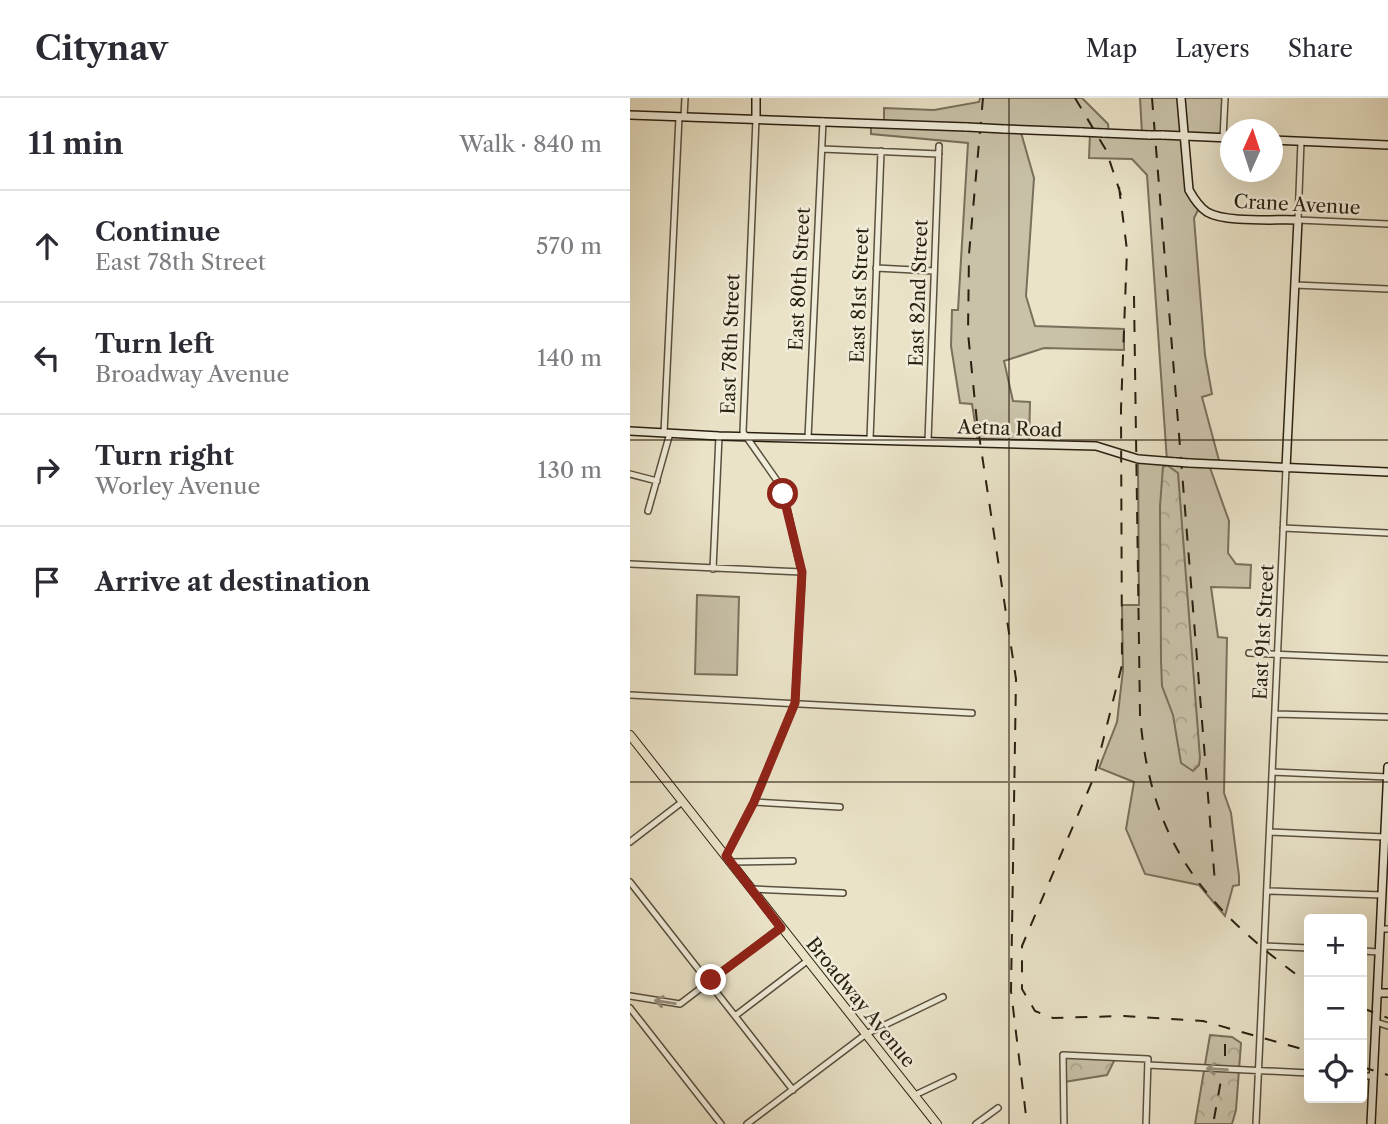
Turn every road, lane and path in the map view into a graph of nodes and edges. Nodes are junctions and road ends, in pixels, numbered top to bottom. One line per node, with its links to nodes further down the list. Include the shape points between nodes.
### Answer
1 (685, 98): 6 (street)
2 (756, 98): 7 (street, East 78th Street)
3 (1181, 98): 10 (street)
4 (1225, 98): 8 (street)
5 (630, 115): 6 (street)
6 (681, 117): 7 (street); 24 (street)
7 (755, 119): 9 (street); 26 (street, East 78th Street)
8 (1226, 119)
9 (823, 121): 10 (street, bridge); 15 (street, East 80th Street)
10 (1183, 136): 11 (street); 17 (street, Crane Avenue, via 1189,190 1206,212)
11 (1220, 138)
12 (1283, 140): 13 (street)
13 (1301, 141): 14 (street); 17 (street, East 91st Street)
14 (1388, 145)
15 (822, 149): 16 (street); 27 (street, East 80th Street)
16 (881, 151): 19 (street, East 81st Street); 20 (street, East 82nd Street, via 939,150)
17 (1298, 220): 18 (street, Crane Avenue); 21 (street, East 91st Street)
18 (1388, 224)
19 (876, 268): 20 (street); 28 (street, East 81st Street)
20 (934, 271): 29 (street, East 82nd Street)
21 (1295, 285): 22 (street); 30 (street, East 91st Street)
22 (1388, 289)
23 (630, 430): 24 (street, Aetna Road)
24 (667, 433): 25 (street, Aetna Road); 33 (street)
25 (719, 436): 26 (street, Aetna Road); 38 (street)
26 (746, 436): 27 (street, Aetna Road); 39 (street, East 78th Street, via 784,495)
27 (808, 438): 28 (street, Aetna Road)
28 (870, 439): 29 (street, Aetna Road)
29 (928, 441): 30 (street, Aetna Road, bridge, via 1096,446 1138,459)
30 (1286, 468): 31 (street, Aetna Road); 35 (street, East 91st Street)
31 (1388, 472)
32 (630, 474): 33 (street)
33 (657, 481): 34 (street)
34 (648, 511)
35 (1283, 528): 36 (street); 41 (street, East 91st Street)
36 (1388, 533)
37 (630, 564): 38 (street)
38 (713, 569): 39 (street)
39 (802, 572): 44 (street, East 78th Street)
40 (1250, 653): 41 (street)
41 (1278, 654): 42 (street); 46 (street, East 91st Street)
42 (1388, 659)
43 (630, 695): 44 (street)
44 (795, 703): 45 (street); 53 (street, East 78th Street)
45 (972, 712)
46 (1275, 714): 47 (street); 50 (street, East 91st Street)
47 (1388, 717)
48 (630, 735): 52 (main road, Broadway Avenue)
49 (1388, 767): 51 (street)
50 (1272, 772): 51 (street); 55 (street, East 91st Street)
51 (1388, 777): 56 (street)
52 (682, 802): 57 (street); 58 (main road, Broadway Avenue)
53 (754, 802): 54 (street); 58 (street, East 78th Street)
54 (841, 807)
55 (1270, 832): 56 (street); 63 (street, East 91st Street)
56 (1386, 833): 60 (street)
57 (630, 842)
58 (728, 859): 59 (street); 62 (main road, Broadway Avenue)
59 (793, 862)
60 (1386, 870): 65 (street)
61 (630, 882): 73 (street)
62 (751, 889): 64 (street); 66 (main road, Broadway Avenue)
63 (1267, 891): 65 (street); 68 (street, East 91st Street)
64 (843, 893)
65 (1382, 895): 67 (street)
66 (781, 928): 72 (main road, Broadway Avenue); 73 (street)
67 (1384, 929): 71 (street)
68 (1264, 946): 69 (street); 84 (street, East 91st Street)
69 (1304, 948)
70 (1367, 951): 71 (street)
71 (1379, 952): 74 (street)
72 (807, 961): 79 (street); 82 (main road, Broadway Avenue)
73 (708, 982): 76 (street, one-way to 76, via 680,1004); 79 (street)
74 (1377, 993): 75 (street); 80 (street)
75 (1388, 993)
76 (630, 996)
77 (943, 997): 82 (street)
78 (630, 1008): 92 (street)
79 (736, 1016): 89 (street)
80 (1376, 1022): 81 (street); 87 (street)
81 (1388, 1026)
82 (866, 1034): 89 (street); 90 (main road, Broadway Avenue)
83 (1148, 1062): 84 (street, one-way to 83); 96 (street, via 1063,1055); 97 (street)
84 (1258, 1071): 85 (street); 98 (street, East 91st Street)
85 (1304, 1073)
86 (1367, 1076): 87 (street)
87 (1373, 1076): 99 (street)
88 (953, 1077): 90 (street)
89 (793, 1090): 93 (street)
90 (915, 1095): 94 (main road, Broadway Avenue)
91 (998, 1108): 95 (street)
92 (722, 1124)
93 (747, 1124)
94 (937, 1124)
95 (976, 1124)
96 (1064, 1124)
97 (1146, 1124)
98 (1256, 1124)
99 (1371, 1124)

